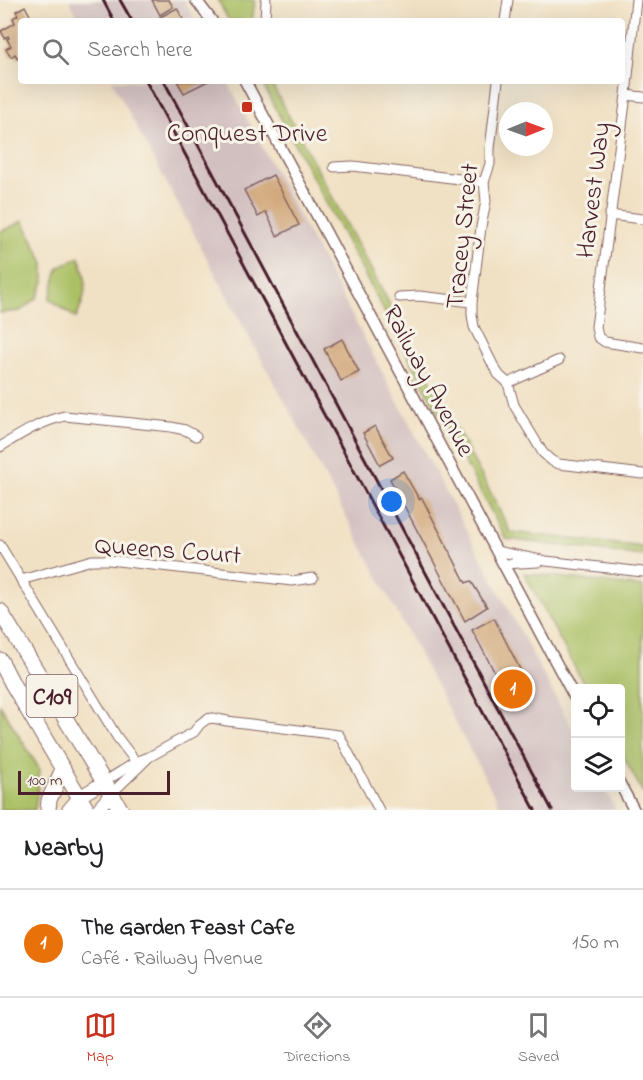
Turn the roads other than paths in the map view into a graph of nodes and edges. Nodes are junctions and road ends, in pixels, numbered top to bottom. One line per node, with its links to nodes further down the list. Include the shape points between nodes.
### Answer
1 (196, 0): 6 (street)
2 (207, 0): 7 (street)
3 (266, 0): 8 (street)
4 (508, 0): 9 (street)
5 (636, 0): 12 (street, Harvest Way)
6 (211, 18)
7 (212, 18)
8 (265, 18)
9 (506, 18)
10 (247, 84): 27 (street, Railway Avenue)
11 (498, 84): 15 (street, Tracey Street, via 490,164)
12 (626, 95): 13 (street); 16 (street, Harvest Way)
13 (643, 97)
14 (334, 166): 15 (street)
15 (484, 182): 19 (street, Tracey Street, via 486,201)
16 (609, 215): 17 (street); 20 (street, Harvest Way, via 597,335 604,342)
17 (643, 219)
18 (399, 297): 19 (street)
19 (472, 302): 22 (street, Tracey Street, via 474,327 494,367)
20 (643, 348)
21 (558, 360): 22 (street)
22 (508, 383): 25 (street, Tracey Street, via 514,405 552,461)
23 (196, 436): 24 (street, via 171,427 65,416 49,419)
24 (0, 447)
25 (643, 474)
26 (0, 545): 32 (street)
27 (496, 551): 28 (street); 29 (street, Railway Avenue)
28 (546, 561): 29 (street); 30 (street)
29 (503, 564): 35 (street, Railway Avenue)
30 (643, 572)
31 (313, 578): 32 (street, Queens Court, via 292,581 92,560)
32 (21, 580): 37 (street)
33 (0, 611): 39 (highway, C109)
34 (0, 660): 38 (highway, C109)
35 (571, 691)
36 (148, 757): 37 (street); 39 (street, via 138,769); 46 (street, via 213,718 339,735)
37 (136, 762): 39 (street)
38 (63, 769): 41 (highway, C109); 42 (highway)
39 (108, 788): 41 (main road); 44 (main road); 45 (highway, C109)
40 (625, 792): 47 (street)
41 (83, 803): 43 (main road)
42 (48, 810)
43 (68, 810)
44 (96, 810)
45 (121, 810)
46 (379, 810)
47 (634, 810)

